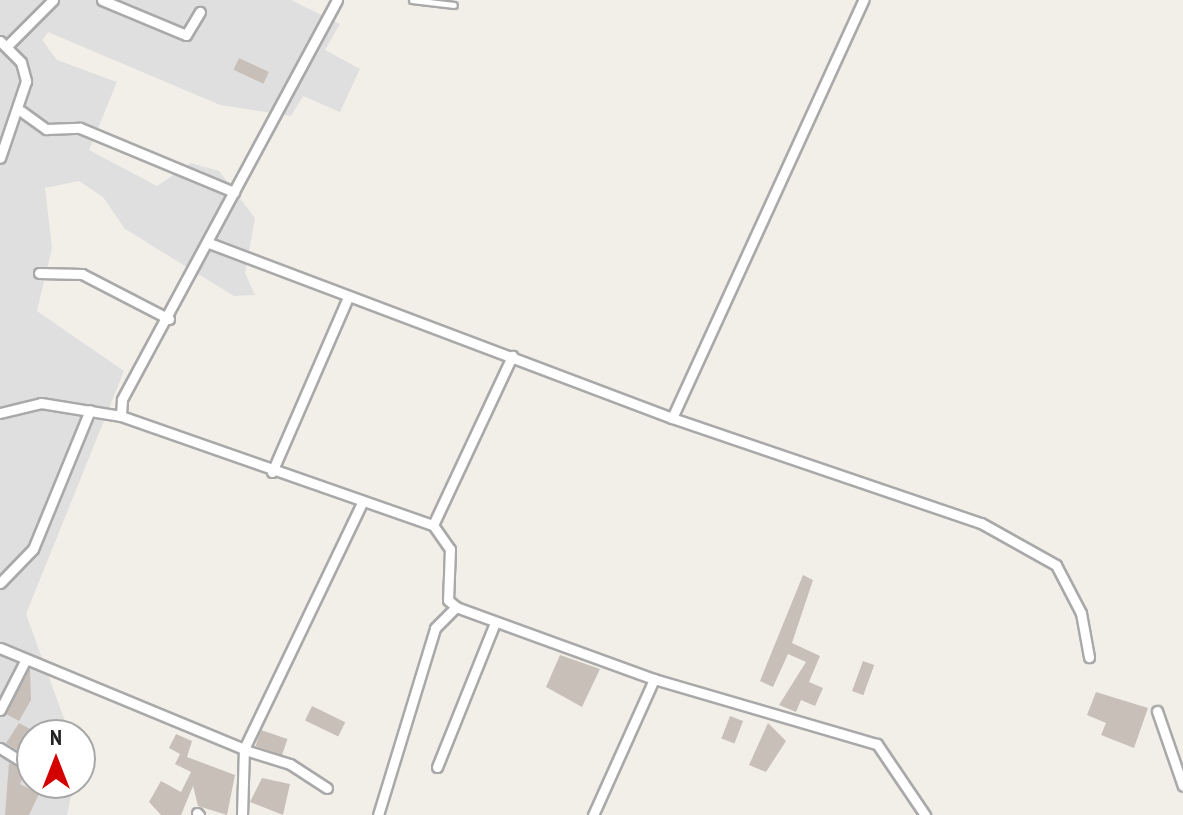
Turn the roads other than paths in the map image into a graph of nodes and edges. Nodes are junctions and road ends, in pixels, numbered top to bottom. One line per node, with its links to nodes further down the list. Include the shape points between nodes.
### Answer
1 (53, 0): 8 (street)
2 (102, 0): 7 (street, via 186,35)
3 (337, 0): 11 (street)
4 (412, 0): 6 (lane)
5 (863, 0): 20 (street)
6 (454, 5)
7 (200, 12)
8 (4, 44): 9 (street, via 24,70)
9 (21, 111): 10 (street); 11 (street, via 46,129 80,128)
10 (0, 158)
11 (234, 192): 12 (street)
12 (209, 243): 14 (street); 15 (street)
13 (39, 273): 15 (street, via 82,274)
14 (348, 297): 16 (street); 21 (street)
15 (169, 319): 19 (street, via 122,400)
16 (512, 356): 20 (street); 23 (street)
17 (90, 410): 18 (street, via 41,403); 19 (street); 24 (street, via 33,549)
18 (0, 413)
19 (121, 416): 21 (street)
20 (672, 418): 28 (street, via 972,519 1052,561 1081,613)
21 (272, 472): 22 (street)
22 (363, 501): 23 (street); 33 (street)
23 (433, 525): 25 (street, via 450,549 448,600)
24 (0, 583)
25 (456, 607): 26 (street); 38 (street, via 435,628)
26 (495, 623): 30 (street); 34 (street)
27 (0, 648): 29 (street)
28 (1089, 657)
29 (25, 661): 31 (street); 33 (street)
30 (654, 679): 39 (street); 40 (street, via 877,744)
31 (0, 710)
32 (1157, 711): 35 (street)
33 (245, 749): 36 (street, via 290,764); 37 (street)
34 (437, 767)
35 (1183, 786)
36 (327, 788)
37 (242, 815)
38 (378, 815)
39 (593, 815)
40 (925, 815)

